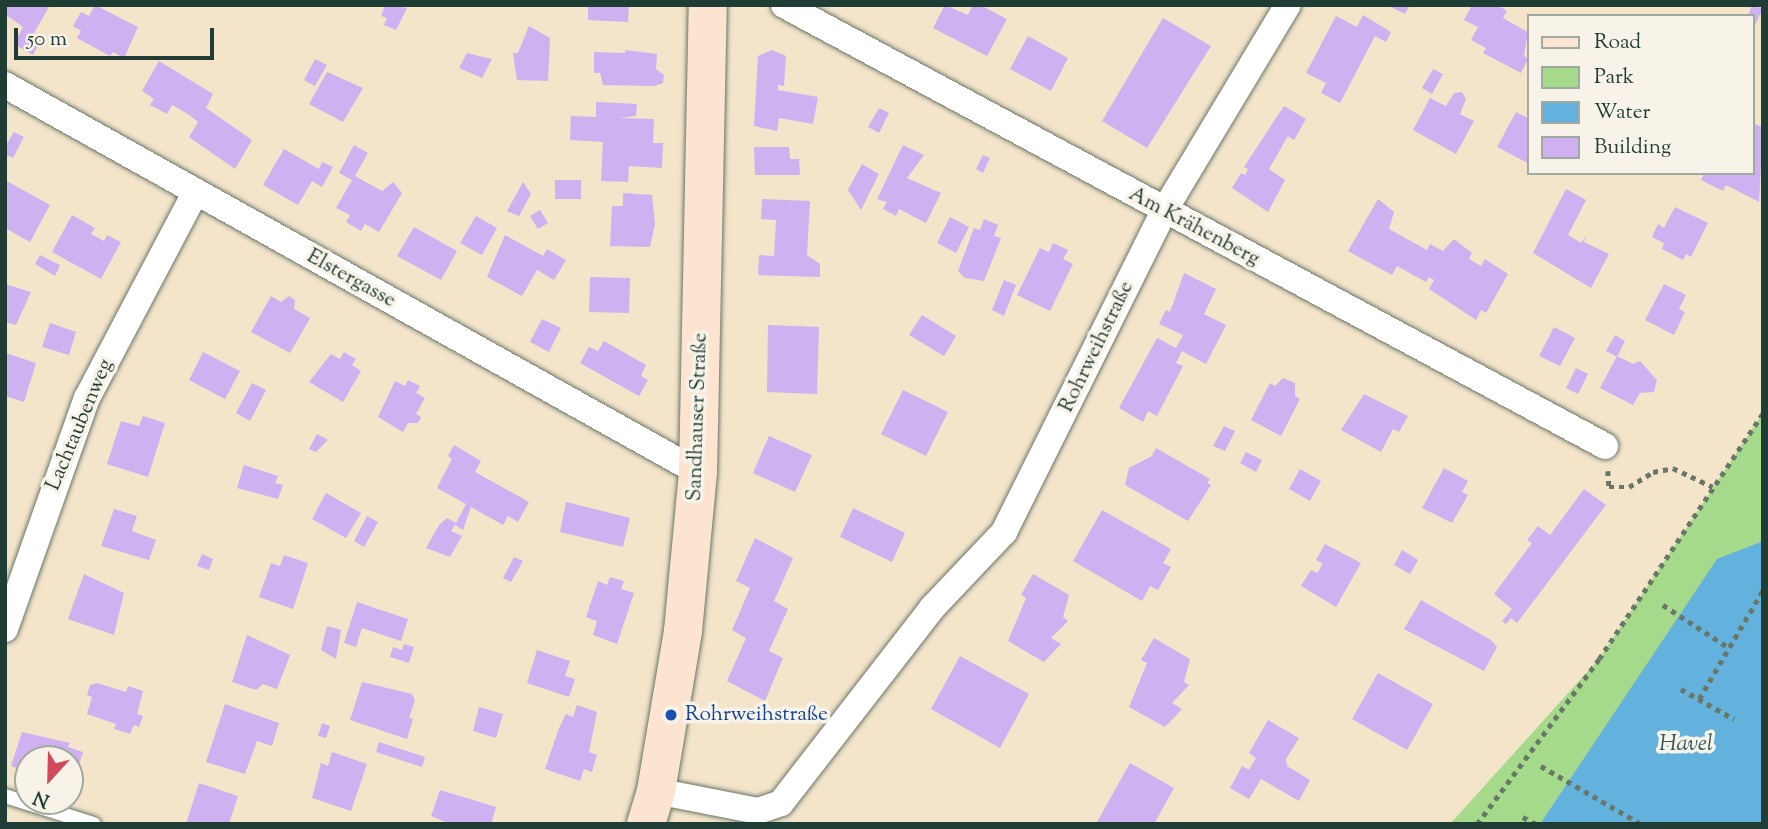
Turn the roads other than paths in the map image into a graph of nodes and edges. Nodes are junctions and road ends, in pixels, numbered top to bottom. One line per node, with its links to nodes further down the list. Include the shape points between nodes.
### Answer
1 (708, 5): 8 (main road, Sandhauser Straße)
2 (784, 5): 6 (street, Am Krähenberg)
3 (1288, 5): 6 (street, Rohrweihstraße)
4 (5, 85): 5 (street, Elstergasse)
5 (195, 193): 8 (street, Elstergasse); 9 (street, Lachtaubenweg, via 88,398)
6 (1164, 211): 7 (street, Am Krähenberg); 11 (street, Rohrweihstraße, via 1004,532 932,608 781,803 758,811)
7 (1605, 446)
8 (698, 472): 11 (main road, Sandhauser Straße, via 683,631)
9 (5, 629)
10 (5, 796): 12 (lane)
11 (651, 807)
12 (94, 824)

